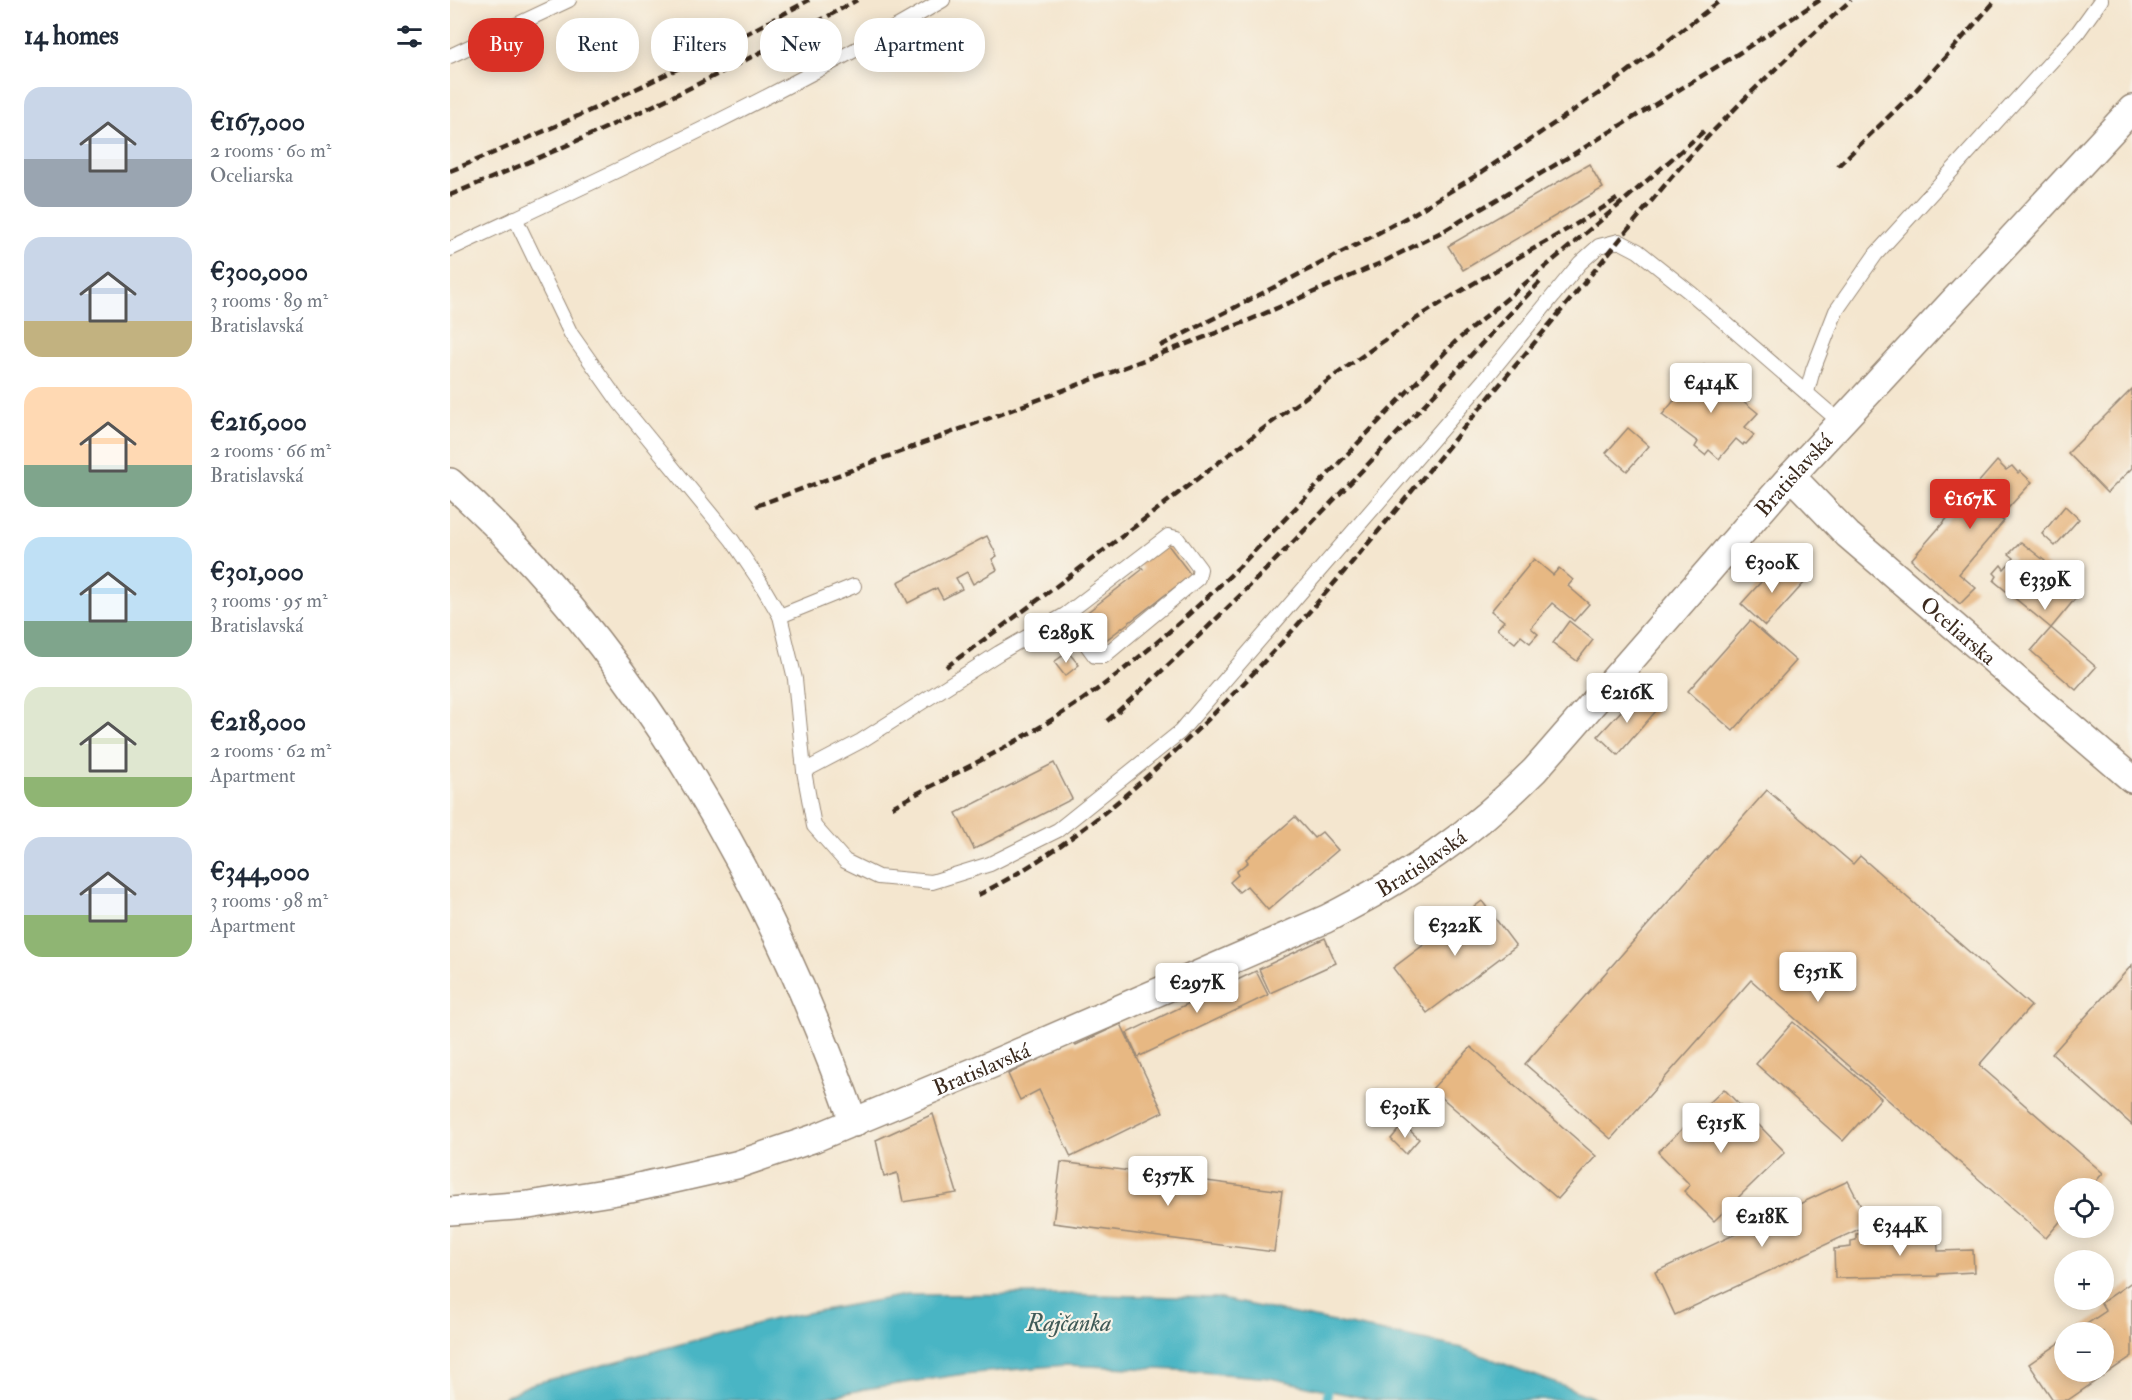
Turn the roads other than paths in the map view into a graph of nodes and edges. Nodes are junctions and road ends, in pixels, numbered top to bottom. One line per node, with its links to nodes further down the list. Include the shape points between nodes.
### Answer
1 (569, 0): 4 (lane)
2 (943, 0): 6 (lane, via 798,81)
3 (2101, 0): 8 (lane, via 2078,32 1876,254 1836,311)
4 (450, 56)
5 (2132, 109): 9 (street, Bratislavská)
6 (515, 218): 7 (lane); 14 (lane, via 571,334 619,402 732,540)
7 (450, 249)
8 (1807, 392): 9 (lane); 15 (lane, via 1638,251 1618,241 1599,246 1580,263 1180,732 1058,830 990,864 932,882 878,877 845,861 814,826)
9 (1840, 422): 10 (street, Bratislavská)
10 (1791, 476): 16 (street, Oceliarska, via 1848,535); 17 (street, Bratislavská, via 1535,770 1502,803 1423,864 1326,919)
11 (450, 483): 17 (street, via 531,563 588,629 679,759 769,917)
12 (854, 586): 14 (lane)
13 (1065, 615): 13 (lane, via 1168,536 1177,537 1200,569 1198,578 1104,656 1095,656); 15 (lane, via 861,741)
14 (780, 616): 15 (lane, via 795,679)
15 (804, 771)
16 (2132, 779)
17 (854, 1123): 18 (street, Bratislavská, via 736,1165 678,1180 529,1206)
18 (450, 1211)

